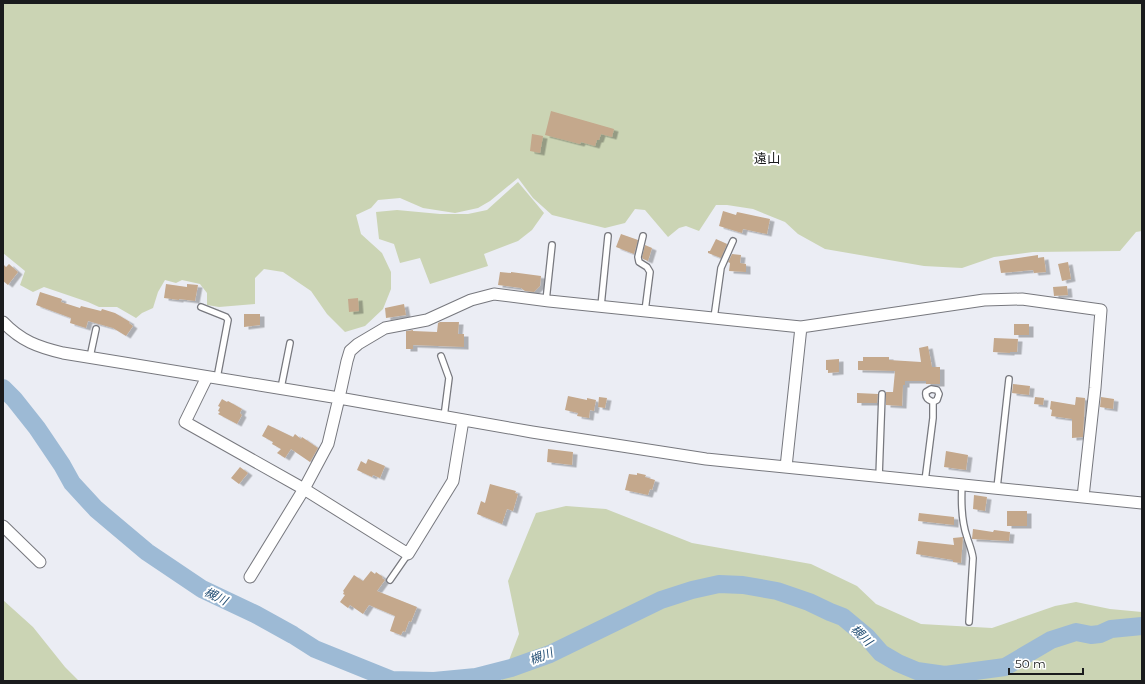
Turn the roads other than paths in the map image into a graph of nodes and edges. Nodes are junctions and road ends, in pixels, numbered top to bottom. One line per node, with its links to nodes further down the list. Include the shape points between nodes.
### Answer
1 (608, 236): 6 (lane)
2 (643, 236): 8 (lane, via 638,257 639,262 650,272)
3 (733, 242): 9 (lane, via 721,268)
4 (552, 245): 5 (lane)
5 (546, 300): 6 (street); 20 (street, via 494,294 471,300 427,320 385,328 350,351)
6 (601, 306): 8 (street)
7 (201, 307): 16 (lane, via 228,320)
8 (645, 311): 9 (street)
9 (714, 318): 11 (street)
10 (3, 322): 15 (street, via 25,340 41,347)
11 (801, 327): 24 (street); 30 (street, via 984,300 1022,299 1101,310)
12 (96, 329): 15 (lane)
13 (290, 343): 18 (lane)
14 (441, 356): 22 (lane, via 449,378)
15 (90, 357): 16 (street)
16 (212, 377): 18 (street); 29 (street, via 185,422)
17 (1009, 378): 28 (lane)
18 (281, 388): 20 (street)
19 (882, 394): 25 (lane)
20 (339, 398): 22 (street); 29 (street, via 328,444)
21 (934, 402): 26 (lane)
22 (444, 417): 23 (street)
23 (463, 420): 24 (street, via 706,459); 33 (street, via 453,481)
24 (786, 467): 25 (street)
25 (879, 477): 26 (street)
26 (924, 481): 27 (street)
27 (962, 485): 28 (street); 37 (lane, via 961,508 966,536 973,551)
28 (997, 488): 30 (street)
29 (304, 489): 33 (street); 35 (street)
30 (1084, 497): 31 (street)
31 (1142, 503)
32 (3, 526): 34 (street)
33 (408, 554): 36 (lane)
34 (40, 562)
35 (250, 577)
36 (390, 580)
37 (968, 622)

